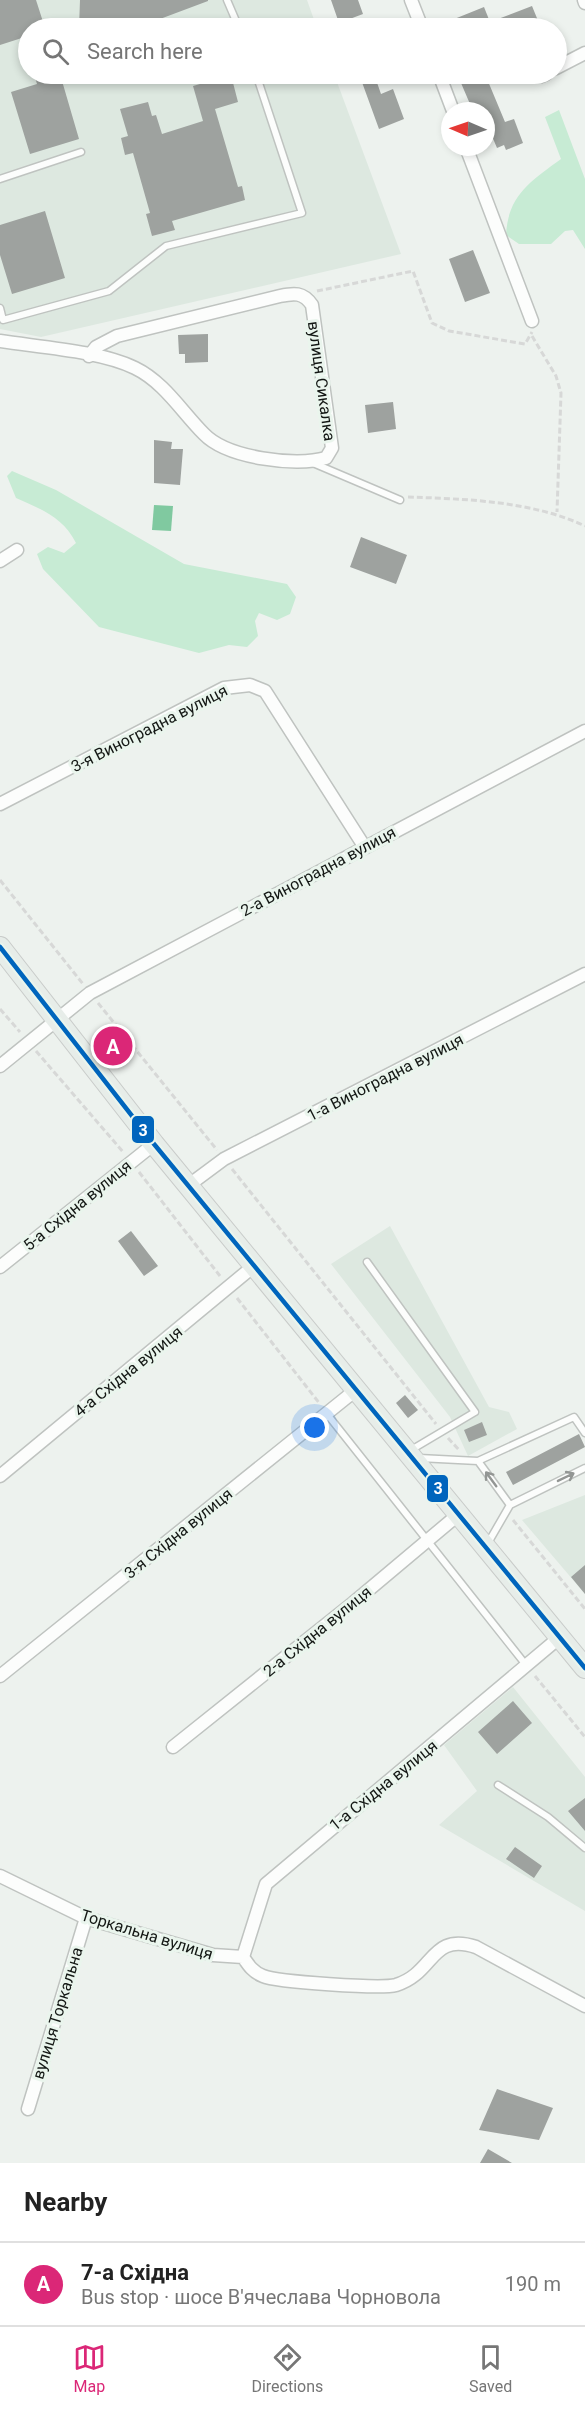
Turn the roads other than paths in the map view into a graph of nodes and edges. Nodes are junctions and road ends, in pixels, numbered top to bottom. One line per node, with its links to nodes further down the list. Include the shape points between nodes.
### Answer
1 (227, 0): 3 (lane)
2 (411, 0): 4 (street)
3 (235, 18)
4 (418, 18)
5 (585, 53): 6 (street)
6 (567, 62)
7 (259, 84): 13 (lane, via 302,213 166,246 109,291 3,320)
8 (443, 84): 9 (street)
9 (450, 102)
10 (81, 152): 12 (lane)
11 (469, 156): 14 (street)
12 (0, 179)
13 (0, 308)
14 (532, 321)
15 (0, 341): 16 (street, вулиця Сикалка)
16 (89, 356): 17 (street, вулиця Сикалка, via 135,368 154,381 221,447 258,458); 17 (street, вулиця Сикалка, via 96,347 117,336 280,296 306,297 312,305 332,448 326,458)
17 (312, 462): 18 (lane)
18 (397, 498)
19 (17, 550): 20 (street)
20 (0, 561)
21 (585, 731): 23 (street, 2-а Виноградна вулиця)
22 (0, 804): 23 (street, 3-я Виноградна вулиця, via 224,688 250,685 266,691)
23 (364, 846): 26 (street, 2-а Виноградна вулиця, via 90,993)
24 (0, 947): 26 (main road)
25 (585, 974): 29 (street, 1-а Виноградна вулиця, via 224,1160)
26 (57, 1018): 27 (street, 2-а Виноградна вулиця); 28 (main road)
27 (0, 1066)
28 (154, 1144): 29 (main road); 32 (street, 5-а Східна вулиця)
29 (189, 1185): 31 (main road)
30 (367, 1262): 36 (lane, via 475,1412)
31 (255, 1265): 33 (main road); 39 (street, 4-а Східна вулиця)
32 (0, 1267)
33 (357, 1389): 34 (street, 3-я Східна вулиця); 36 (main road)
34 (327, 1414): 42 (lane); 47 (street, 3-я Східна вулиця)
35 (585, 1433): 37 (lane, via 574,1417)
36 (411, 1455): 37 (lane); 41 (main road)
37 (478, 1461): 40 (lane, one-way to 37)
38 (585, 1468): 40 (lane, one-way to 38)
39 (0, 1476)
40 (510, 1505): 43 (lane)
41 (459, 1514): 42 (street, 2-а Східна вулиця); 43 (main road)
42 (426, 1540): 45 (lane); 48 (street, 2-а Східна вулиця)
43 (486, 1547): 44 (main road)
44 (561, 1637): 45 (street, 1-а Східна вулиця); 46 (main road)
45 (526, 1665): 53 (street, 1-а Східна вулиця, via 266,1884)
46 (585, 1668)
47 (0, 1676)
48 (173, 1747)
49 (498, 1785): 50 (lane)
50 (585, 1848)
51 (0, 1876): 52 (street, Торкальна вулиця)
52 (86, 1918): 53 (street, Торкальна вулиця, via 213,1955); 55 (street, вулиця Торкальна)
53 (243, 1957): 54 (street, via 252,1970 284,1981 396,1985 419,1972 440,1947 460,1942)
54 (585, 2006)
55 (28, 2109)

